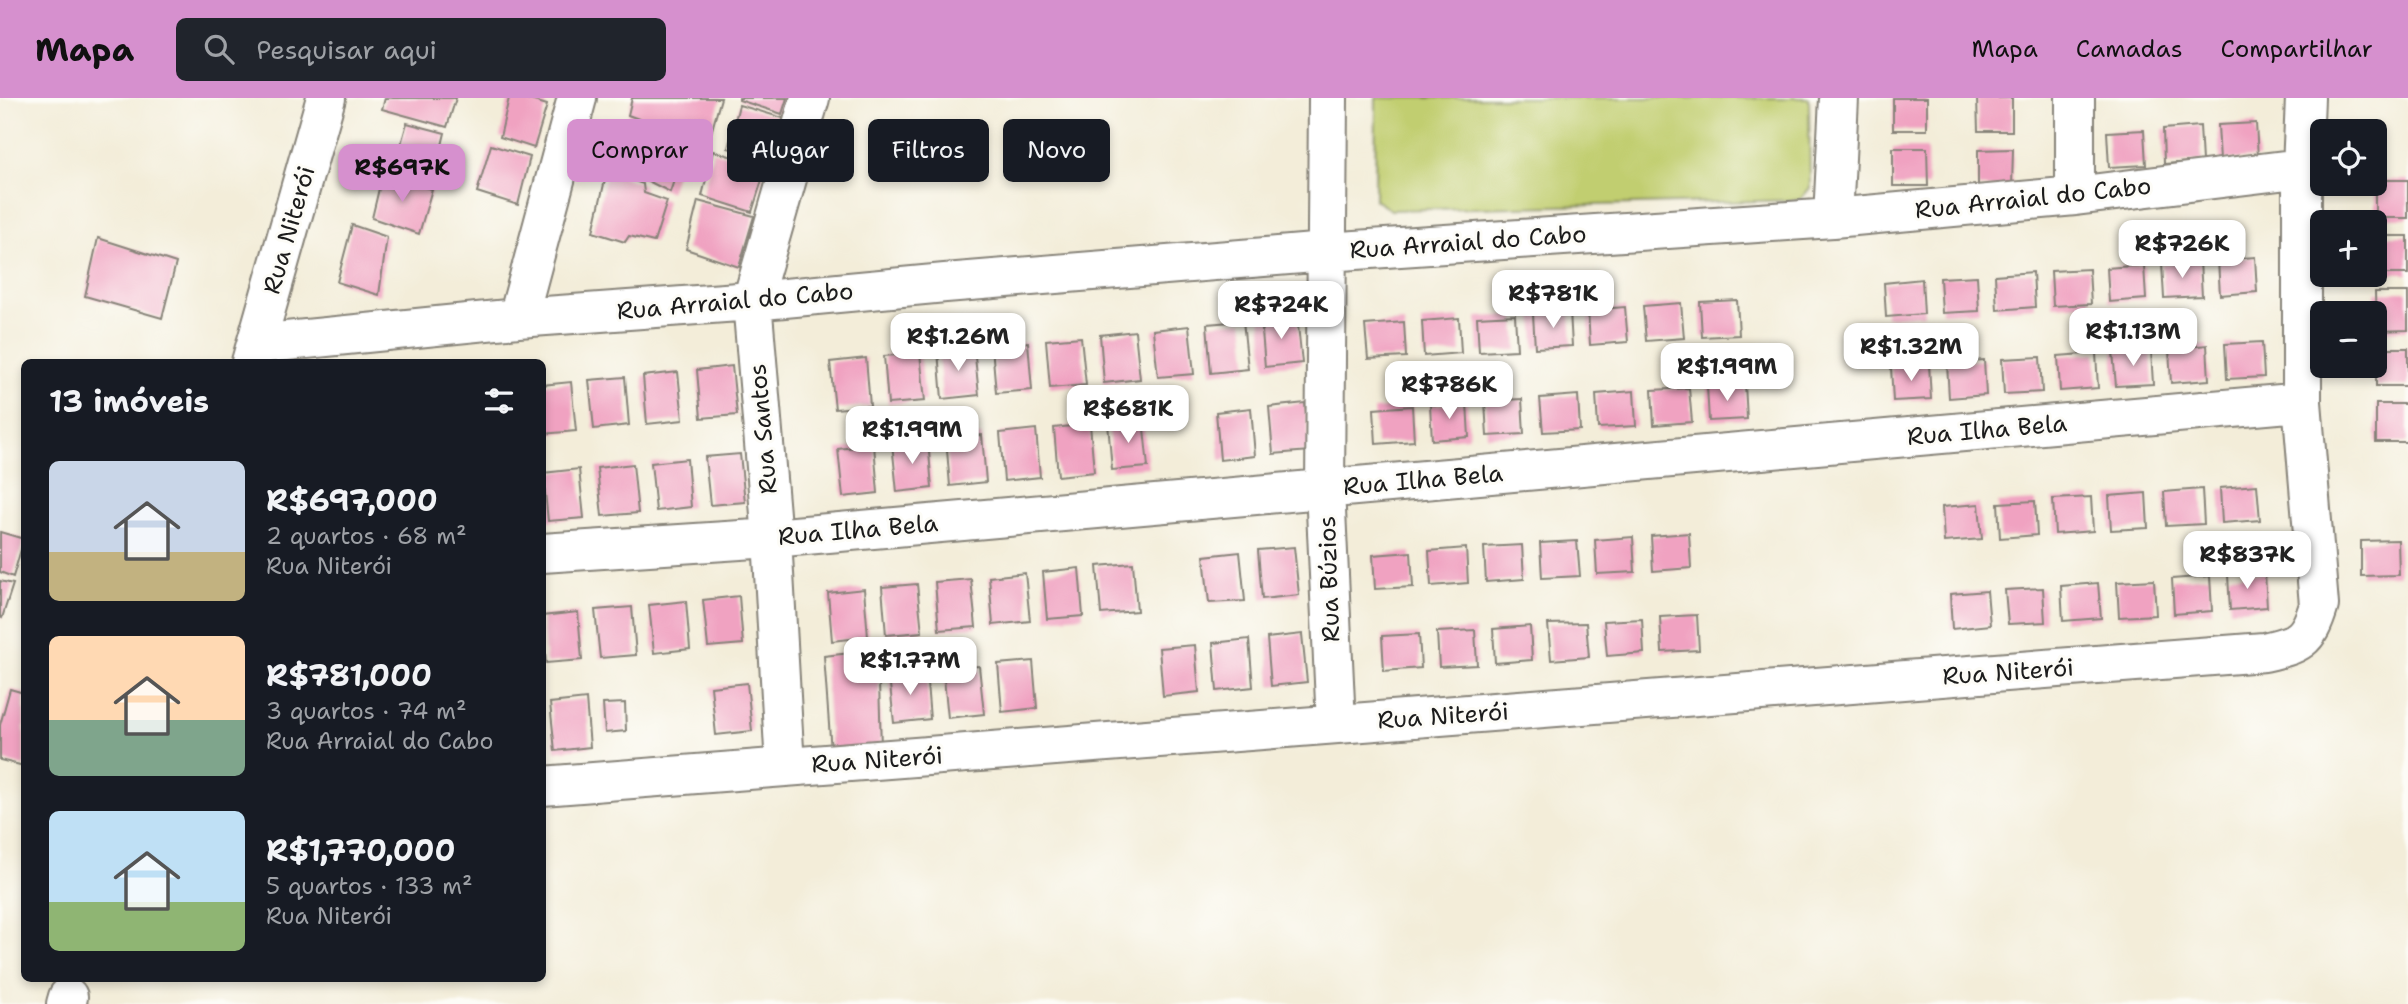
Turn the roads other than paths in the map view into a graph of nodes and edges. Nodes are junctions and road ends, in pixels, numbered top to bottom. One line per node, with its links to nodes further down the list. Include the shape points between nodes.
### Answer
1 (326, 98): 14 (street, Rua Niterói)
2 (577, 98): 13 (street)
3 (810, 98): 12 (street, Rua Santos)
4 (1328, 98): 11 (street, Rua Búzios)
5 (1839, 98): 10 (street)
6 (2075, 98): 9 (street)
7 (2305, 98): 8 (street)
8 (2302, 168): 9 (street, Rua Arraial do Cabo); 15 (street)
9 (2075, 196): 10 (street, Rua Arraial do Cabo)
10 (1833, 218): 11 (street, Rua Arraial do Cabo)
11 (1326, 252): 12 (street, Rua Arraial do Cabo); 16 (street, Rua Búzios)
12 (752, 302): 13 (street, Rua Arraial do Cabo); 17 (street, Rua Santos)
13 (518, 318): 14 (street, Rua Arraial do Cabo)
14 (254, 353)
15 (2302, 402): 16 (street, Rua Ilha Bela); 19 (street, Rua Niterói, via 2319,605 2311,630 2292,645 2263,652)
16 (1325, 489): 17 (street, Rua Ilha Bela); 19 (street, Rua Búzios)
17 (772, 538): 18 (street, Rua Ilha Bela); 20 (street, Rua Santos)
18 (546, 553)
19 (1336, 724): 20 (street, Rua Niterói)
20 (785, 767): 21 (street, Rua Niterói)
21 (546, 786)

